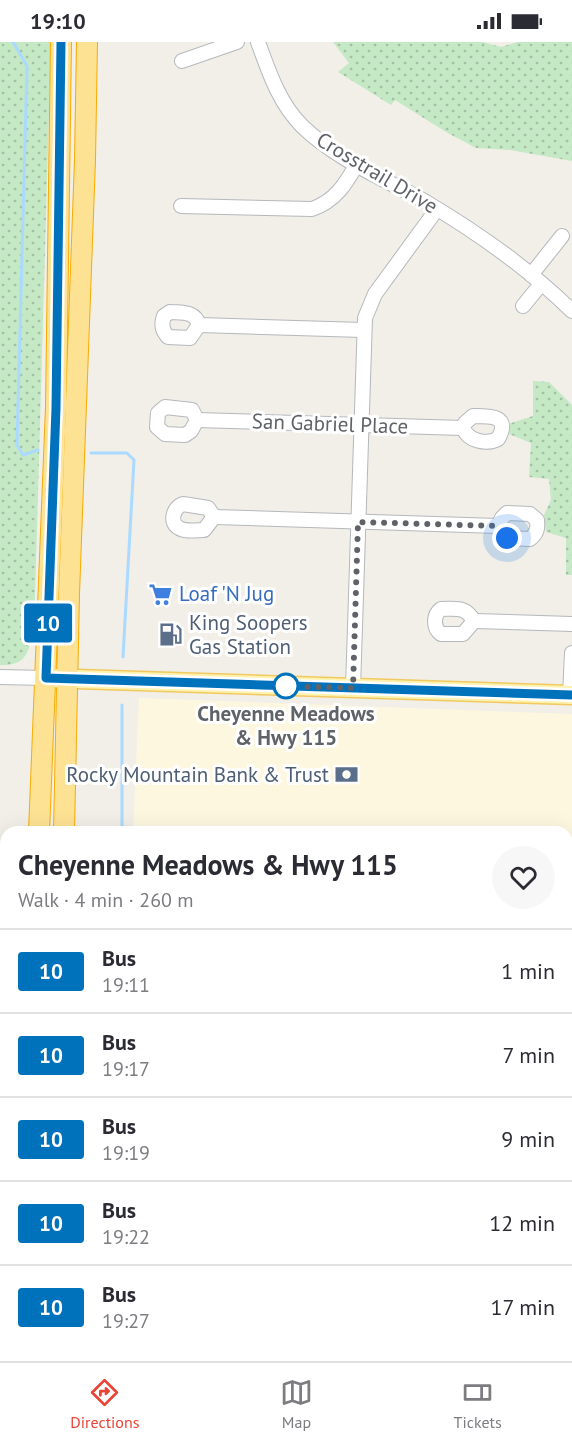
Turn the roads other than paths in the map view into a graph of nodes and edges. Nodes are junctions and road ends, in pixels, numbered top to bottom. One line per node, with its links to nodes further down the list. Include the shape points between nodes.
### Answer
1 (61, 42): 25 (highway, via 56,396)
2 (87, 42): 26 (highway)
3 (237, 42): 5 (street)
4 (258, 42): 6 (street, Crosstrail Drive, via 275,86 293,115 312,134)
5 (182, 61)
6 (357, 164): 7 (street, via 334,198 312,209); 8 (street, Crosstrail Drive)
7 (181, 207)
8 (437, 209): 10 (street, Crosstrail Drive); 14 (street, via 375,294)
9 (562, 236): 10 (street)
10 (536, 279): 11 (street); 12 (street, Crosstrail Drive)
11 (523, 306)
12 (572, 311)
13 (199, 325): 14 (street)
14 (363, 330): 16 (street)
15 (198, 420): 16 (street, San Gabriel Place)
16 (360, 426): 17 (street, San Gabriel Place); 19 (street)
17 (463, 428)
18 (214, 517): 19 (street)
19 (358, 522): 20 (street); 27 (street)
20 (498, 526)
21 (474, 621): 22 (street)
22 (572, 624)
23 (572, 653): 28 (street)
24 (0, 677): 25 (street)
25 (46, 678): 26 (main road); 29 (highway)
26 (68, 678): 27 (main road); 30 (highway)
27 (353, 688): 28 (main road)
28 (571, 695)
29 (39, 826)
30 (64, 826)

